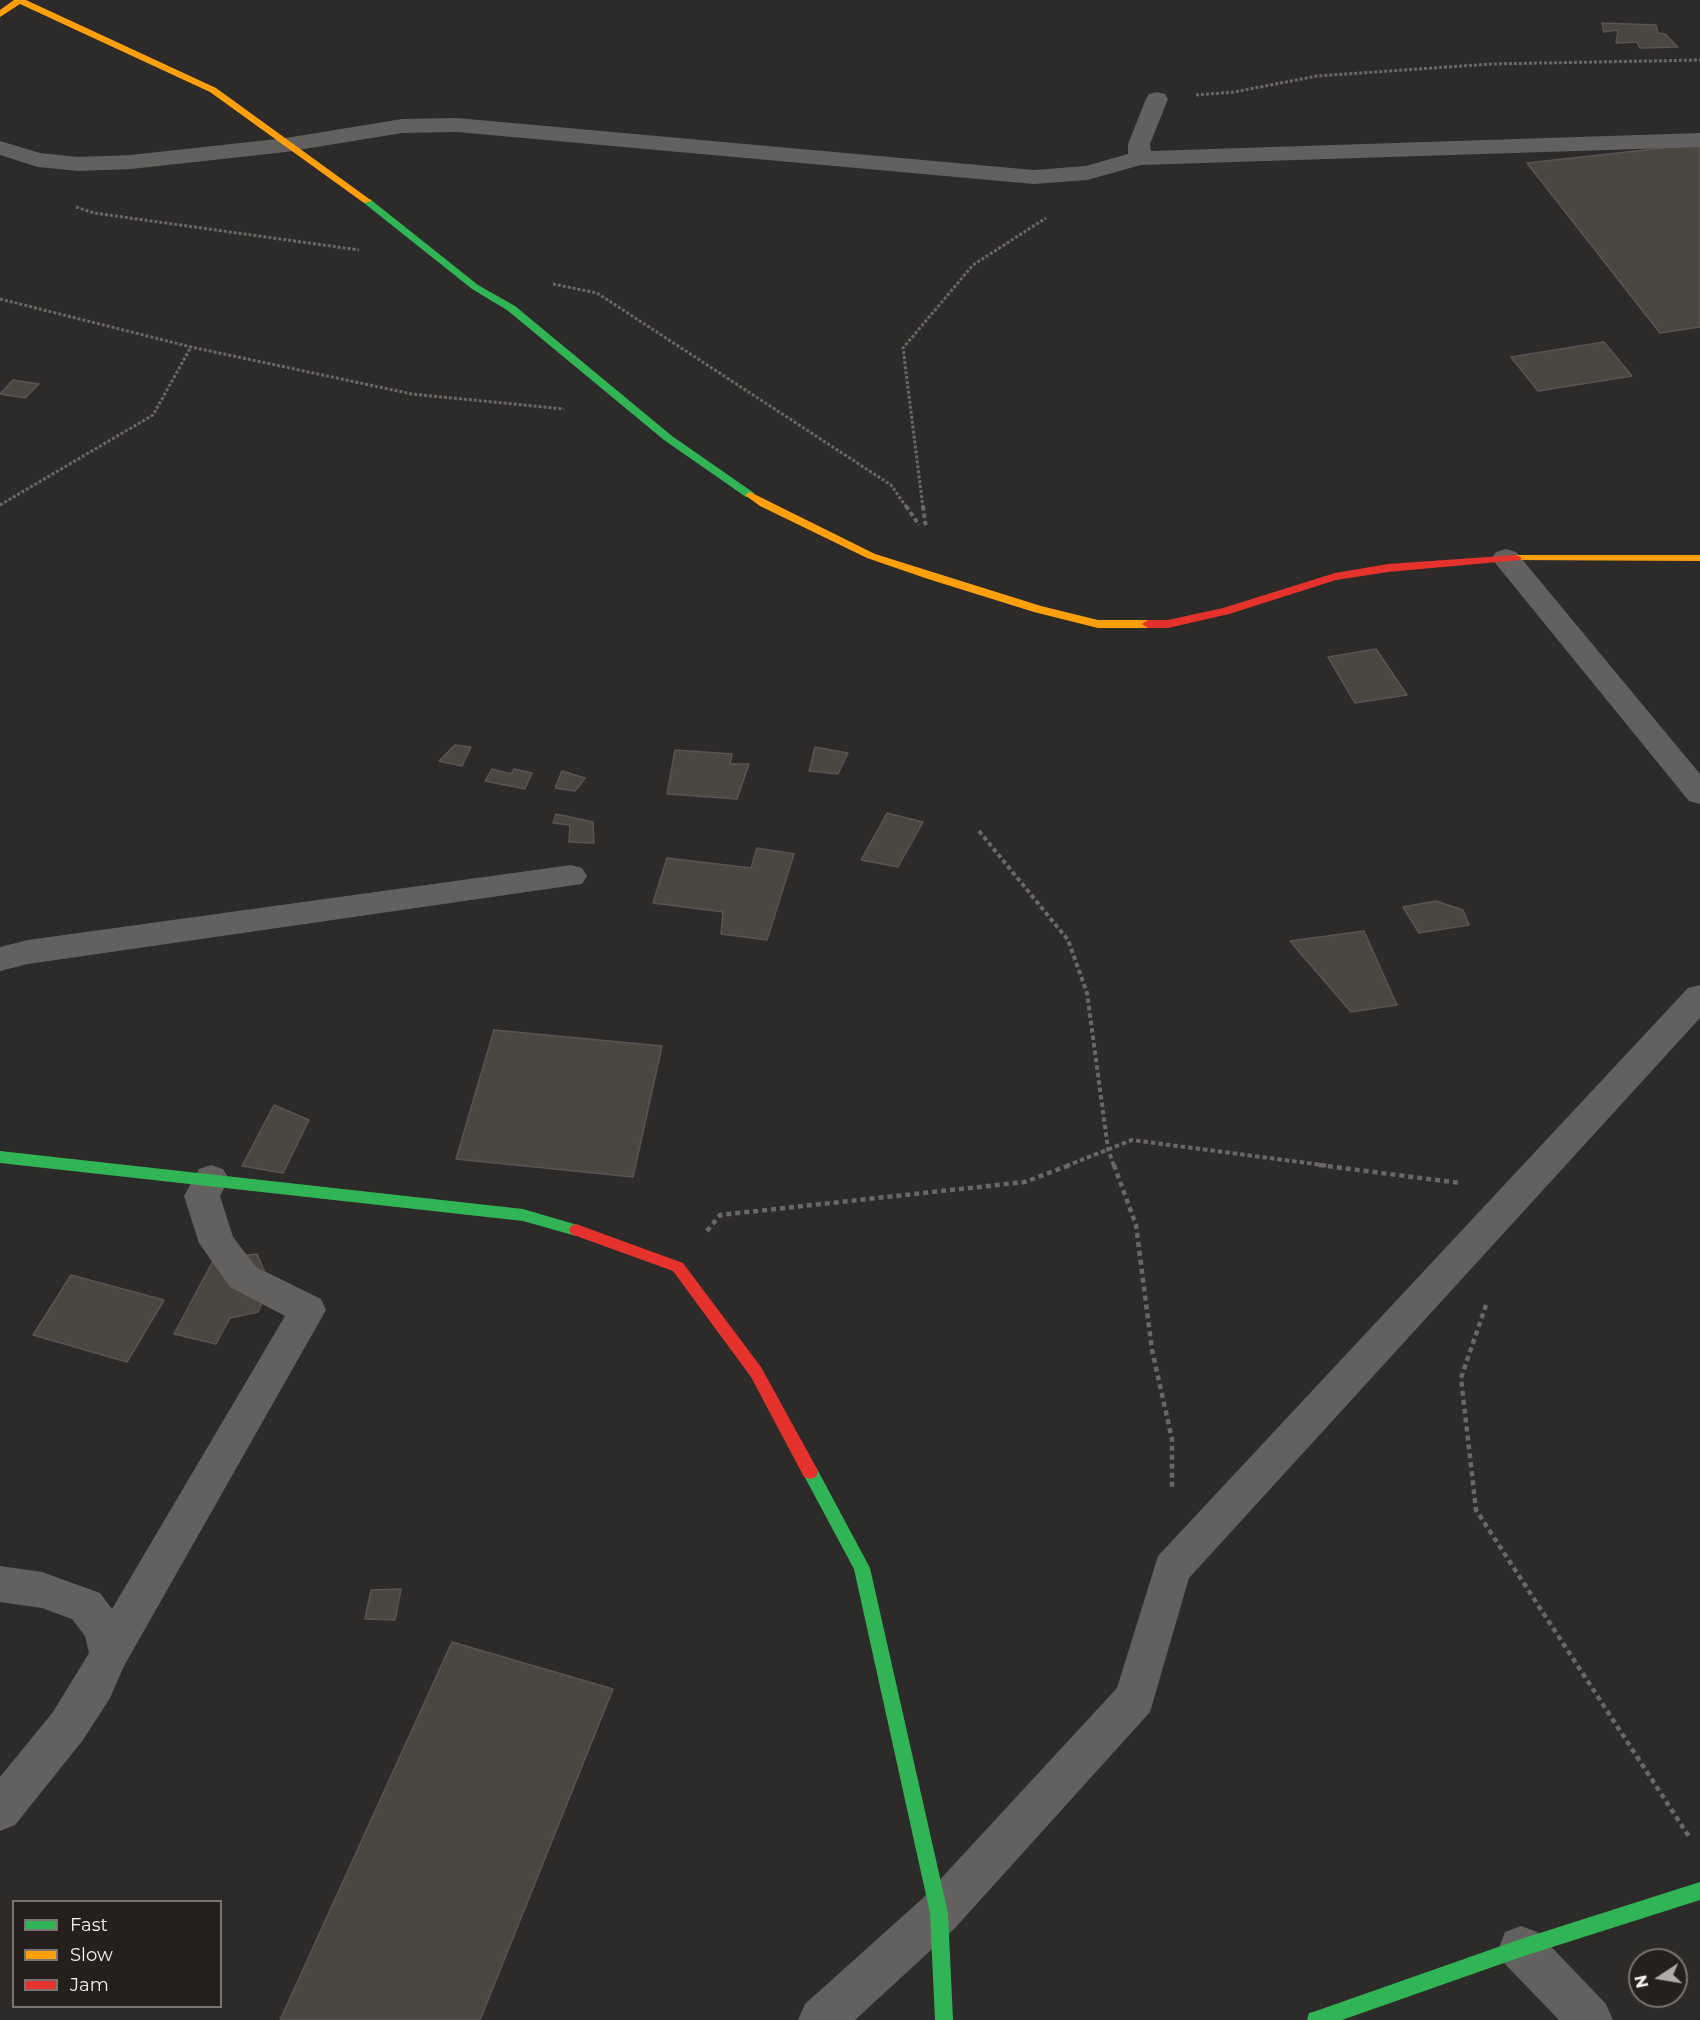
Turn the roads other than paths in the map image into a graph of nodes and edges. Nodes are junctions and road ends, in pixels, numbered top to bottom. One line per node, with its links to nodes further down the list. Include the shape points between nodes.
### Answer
1 (0, 14): 4 (street, via 19,0 213,90)
2 (1157, 99): 6 (street, via 1138,144)
3 (1700, 140): 6 (street)
4 (286, 145): 5 (street, via 78,164 38,160); 6 (street, via 402,126 457,125 1034,177 1087,173); 7 (street, via 388,216 475,287 511,308 668,438 764,504 871,556 1098,624 1168,624 1335,577 1388,568)
5 (0, 148)
6 (1140, 158)
7 (1506, 558): 8 (street); 9 (street)
8 (1700, 558)
9 (1700, 794)
10 (571, 876): 11 (street)
11 (0, 959)
12 (1700, 997): 19 (street, via 1172,1569 1135,1698)
13 (0, 1157): 14 (street)
14 (211, 1179): 16 (street, via 201,1196 217,1243 243,1277 308,1310); 19 (street, via 523,1215 600,1237 678,1268 756,1372 862,1568)
15 (0, 1584): 16 (street, via 42,1590 86,1606 103,1629)
16 (109, 1653): 17 (street, via 68,1726)
17 (0, 1810)
18 (1700, 1891): 20 (street)
19 (939, 1913): 21 (street); 22 (street)
20 (1521, 1948): 23 (street); 24 (street)
21 (821, 2020)
22 (944, 2020)
23 (1316, 2020)
24 (1590, 2020)

